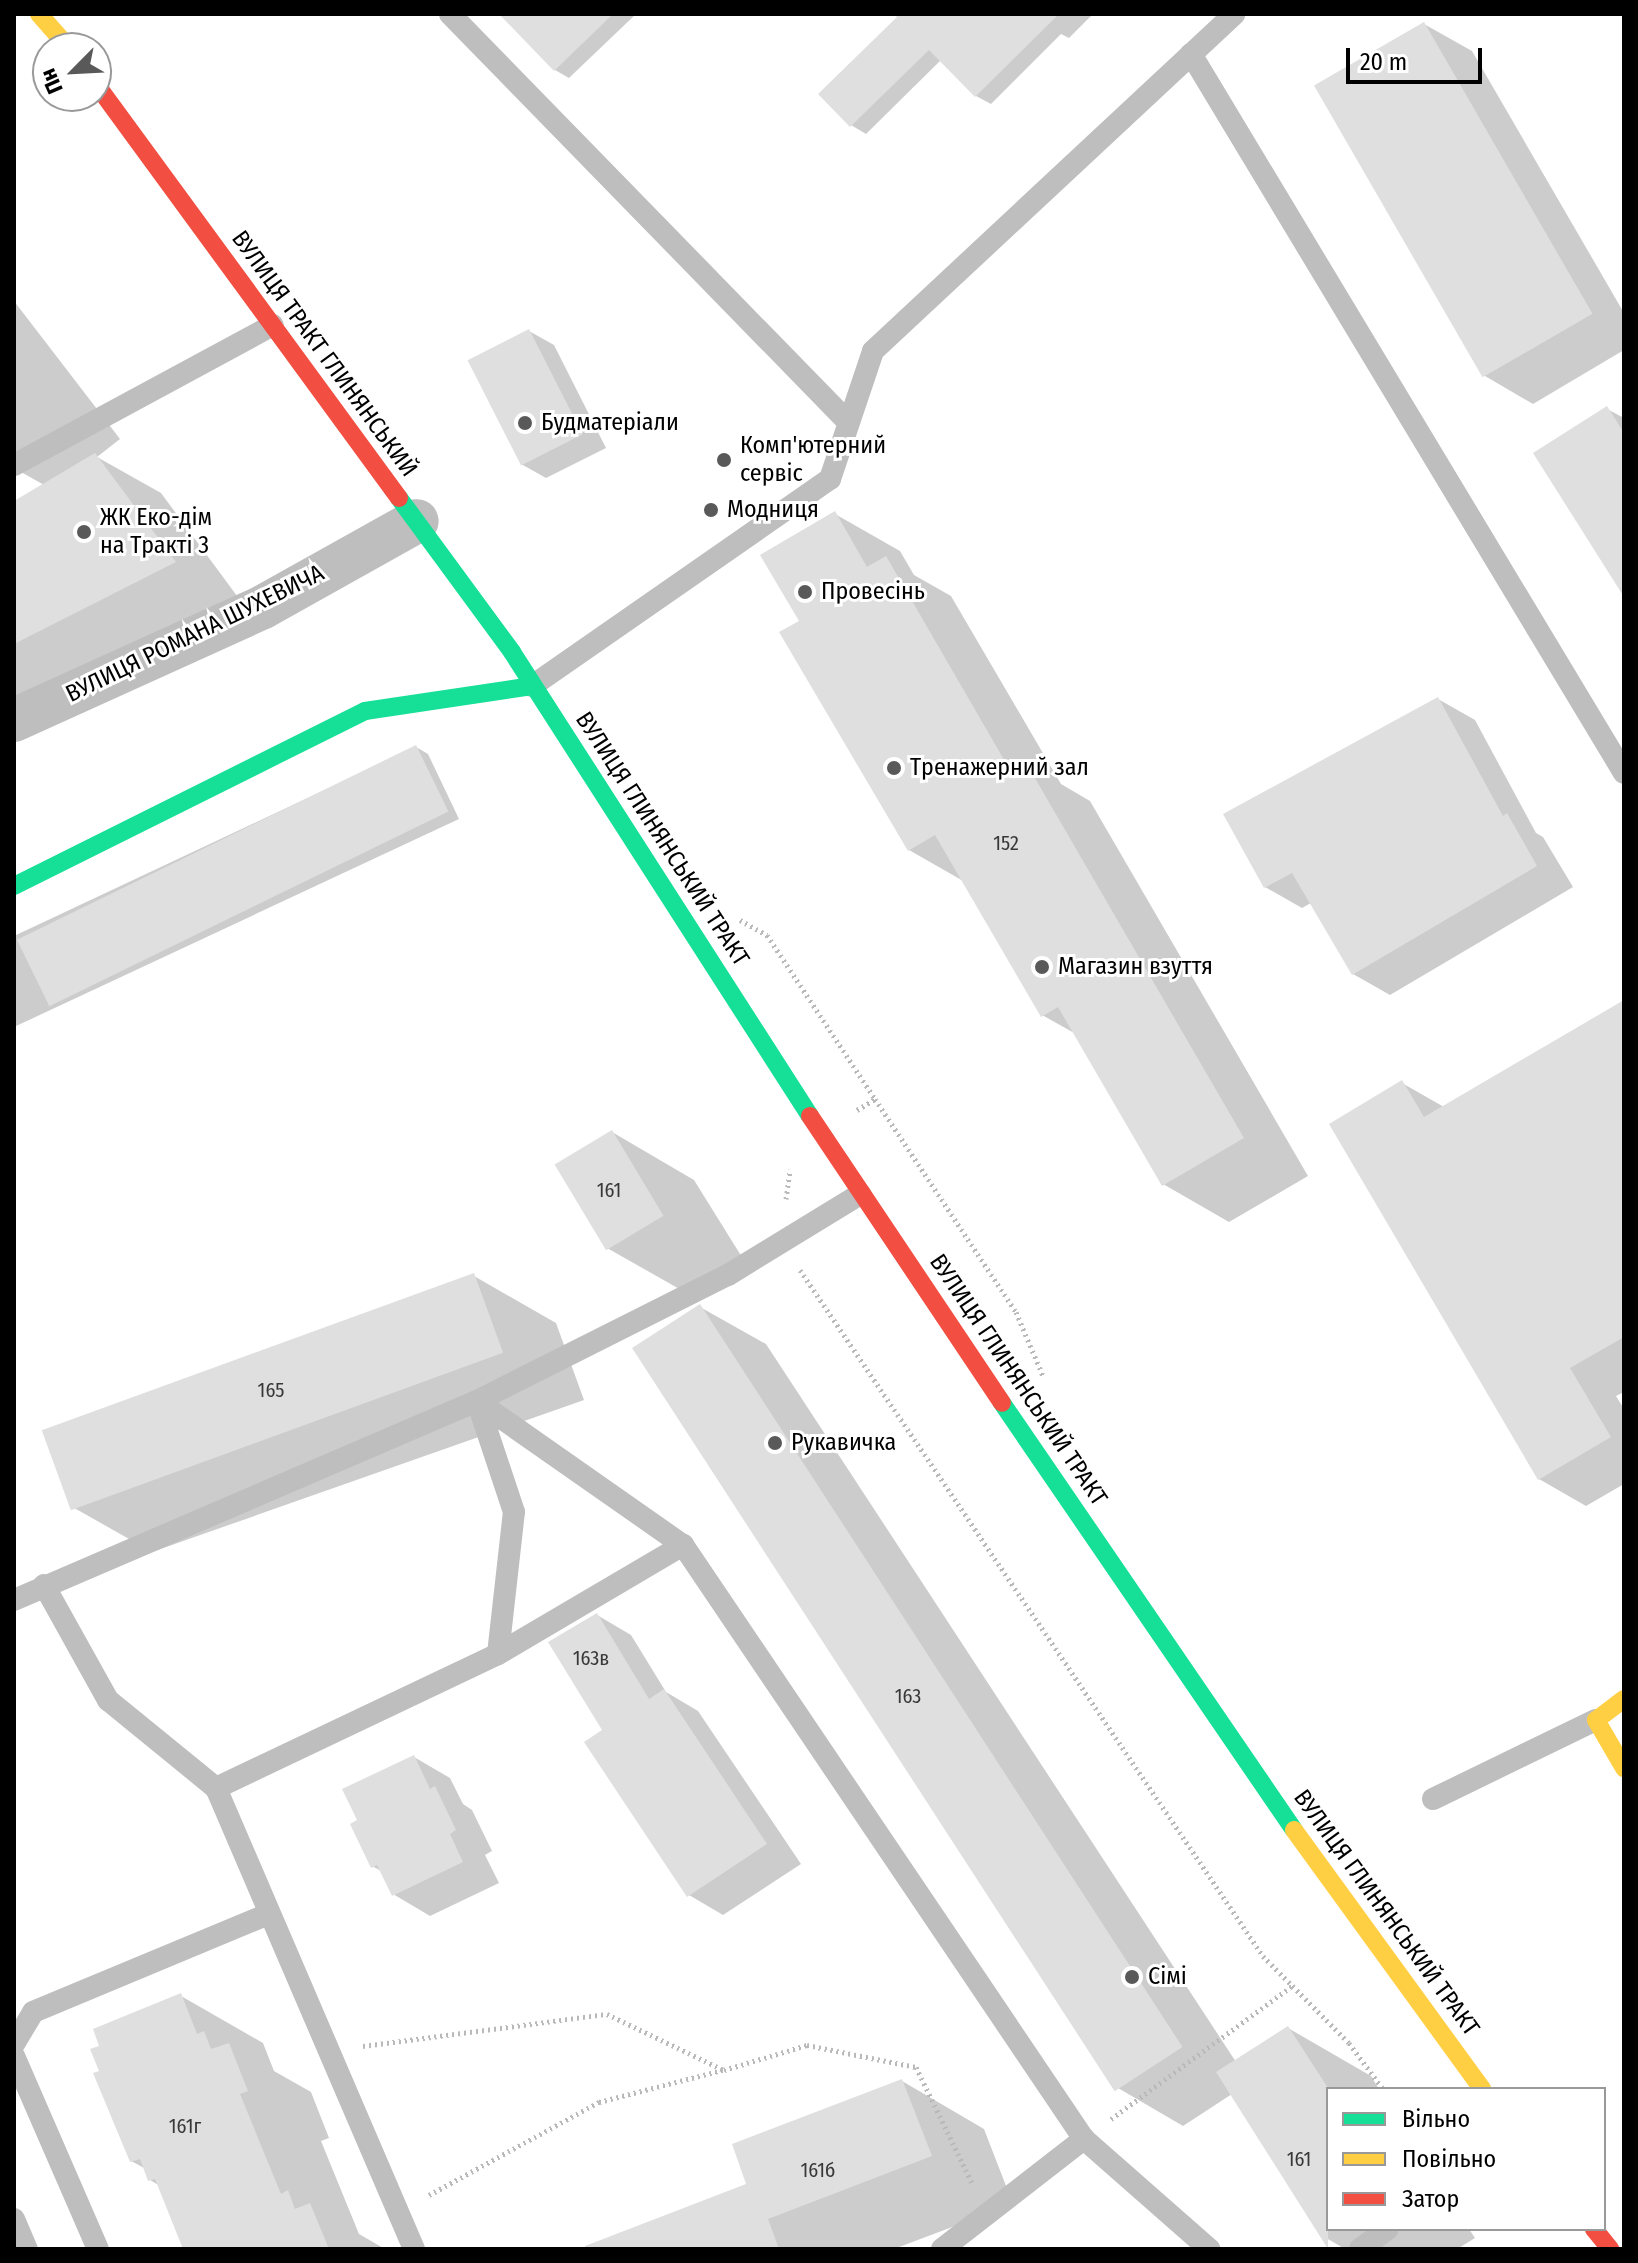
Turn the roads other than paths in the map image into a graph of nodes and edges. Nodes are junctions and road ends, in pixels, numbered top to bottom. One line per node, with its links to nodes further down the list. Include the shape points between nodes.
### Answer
1 (39, 14): 4 (main road)
2 (450, 14): 8 (lane)
3 (1234, 14): 5 (lane)
4 (55, 32)
5 (1191, 54): 8 (lane, via 873,351); 14 (lane)
6 (112, 106): 7 (main road, ВУЛИЦЯ ТРАКТ ГЛИНЯНСЬКИЙ)
7 (273, 325): 9 (lane); 10 (main road, ВУЛИЦЯ ТРАКТ ГЛИНЯНСЬКИЙ)
8 (848, 422): 12 (lane, via 830,479)
9 (14, 465)
10 (417, 521): 11 (main road, ВУЛИЦЯ ТРАКТ ГЛИНЯНСЬКИЙ); 13 (street, ВУЛИЦЯ РОМАНА ШУХЕВИЧА, via 263,607)
11 (512, 652): 12 (main road, ВУЛИЦЯ ГЛИНЯНСЬКИЙ ТРАКТ)
12 (532, 686): 15 (main road, via 365,711); 16 (main road, ВУЛИЦЯ ГЛИНЯНСЬКИЙ ТРАКТ)
13 (14, 720)
14 (1624, 773)
15 (14, 886)
16 (860, 1194): 17 (lane, via 728,1275); 30 (main road, ВУЛИЦЯ ГЛИНЯНСЬКИЙ ТРАКТ, via 1335,1891)
17 (477, 1401): 18 (lane); 19 (lane); 21 (lane, via 514,1512)
18 (683, 1545): 21 (lane); 31 (lane)
19 (44, 1585): 20 (lane); 25 (lane, via 108,1700)
20 (14, 1600)
21 (498, 1654): 25 (lane)
22 (1624, 1699): 23 (main road)
23 (1596, 1720): 24 (main road); 26 (lane)
24 (1624, 1768)
25 (216, 1788): 27 (lane)
26 (1433, 1799)
27 (269, 1914): 28 (lane, via 33,2012); 37 (lane)
28 (14, 2044)
29 (14, 2056): 36 (lane)
30 (1481, 2087)
31 (1084, 2139): 38 (lane); 39 (lane)
32 (14, 2219): 35 (lane)
33 (1385, 2231): 40 (lane)
34 (1596, 2231): 41 (main road)
35 (27, 2249)
36 (98, 2249)
37 (414, 2249)
38 (942, 2249)
39 (1209, 2249)
40 (1360, 2249)
41 (1610, 2249)

